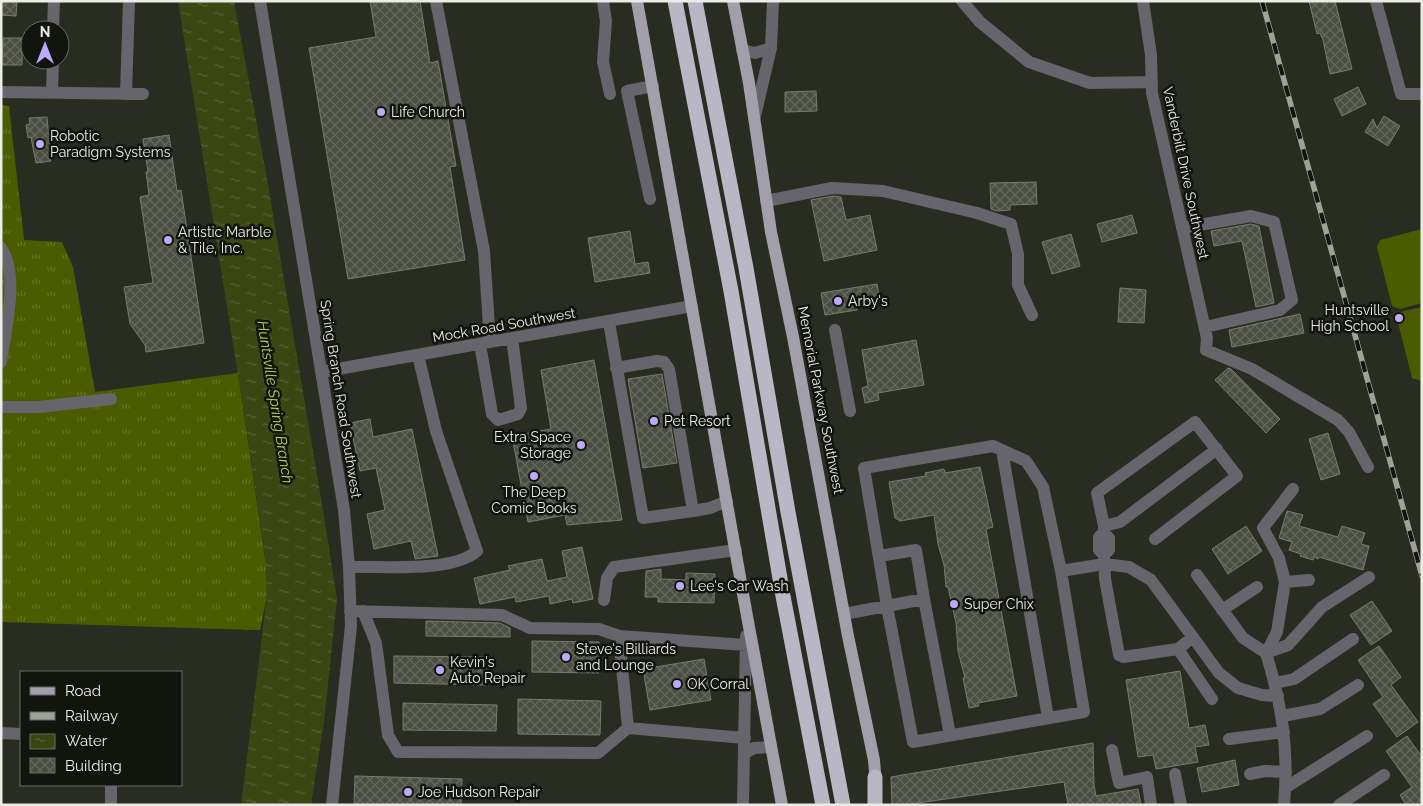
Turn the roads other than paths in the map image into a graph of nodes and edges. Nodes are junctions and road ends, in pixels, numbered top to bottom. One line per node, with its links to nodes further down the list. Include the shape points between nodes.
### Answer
1 (54, 1): 14 (street)
2 (129, 1): 22 (street)
3 (260, 1): 41 (street, Spring Branch Road Southwest)
4 (436, 1): 37 (street, via 484,251)
5 (603, 1): 24 (street, via 606,21 603,62)
6 (637, 1): 19 (main road)
7 (675, 1): 104 (highway, via 731,291 783,596)
8 (695, 1): 105 (highway)
9 (733, 1): 16 (main road, Memorial Parkway Southwest)
10 (773, 1): 15 (street)
11 (962, 1): 18 (street, via 980,22 1029,62 1090,83)
12 (1143, 1): 18 (street, Vanderbilt Drive Southwest)
13 (1376, 1): 25 (street, via 1401,94)
14 (53, 20)
15 (771, 48): 16 (street, via 755,53); 26 (street)
16 (742, 50): 26 (main road, Memorial Parkway Southwest)
17 (53, 70): 21 (street)
18 (1152, 82): 29 (street, Vanderbilt Drive Southwest)
19 (652, 86): 27 (street, via 627,91); 31 (main road)
20 (1, 92): 21 (street)
21 (52, 93): 22 (street)
22 (126, 94): 23 (street)
23 (143, 94)
24 (610, 94)
25 (1422, 94)
26 (754, 118): 28 (main road, Memorial Parkway Southwest)
27 (650, 199)
28 (766, 201): 32 (street, via 832,188 883,192 1011,224 1018,254 1018,285); 69 (main road, Memorial Parkway Southwest)
29 (1182, 228): 34 (street, Vanderbilt Drive Southwest); 34 (street, via 1251,216 1274,222 1276,230 1292,300 1280,310)
30 (1, 248): 39 (street, via 8,261 10,294)
31 (692, 306): 33 (street, Mock Road Southwest); 49 (main road)
32 (1032, 315)
33 (609, 322): 36 (street, Mock Road Southwest); 40 (street)
34 (1205, 327): 47 (street, Vanderbilt Drive Southwest, via 1208,338 1206,350 1252,369 1338,420 1349,432)
35 (835, 330): 44 (street)
36 (512, 338): 37 (street, Mock Road Southwest); 37 (street, via 521,408 518,414 498,420 492,414)
37 (485, 343): 38 (street, Mock Road Southwest)
38 (418, 355): 41 (street, Mock Road Southwest); 56 (street, via 436,432 477,551 471,557 441,566)
39 (1, 362)
40 (616, 368): 50 (street, via 657,361 664,362 669,369); 50 (street, via 643,518)
41 (321, 372): 56 (street, Spring Branch Road Southwest)
42 (111, 399): 43 (street, via 39,407)
43 (1, 407)
44 (850, 411)
45 (1217, 449): 51 (street, via 1120,522); 51 (street, via 1195,422 1097,493); 52 (street, via 1237,476)
46 (1002, 450): 54 (street, via 993,446 864,468); 57 (street, via 1026,461 1043,487); 81 (street)
47 (1368, 466)
48 (1293, 490): 61 (street, via 1263,528 1279,558)
49 (727, 501): 50 (street); 53 (main road)
50 (692, 511)
51 (1104, 529): 55 (street, via 1099,538 1099,550)
52 (1155, 539)
53 (736, 550): 64 (street, via 614,567 607,578); 70 (main road)
54 (879, 556): 63 (street, via 916,550); 65 (street)
55 (1104, 559): 57 (street); 72 (street, via 1129,567 1151,580); 75 (street, via 1104,579 1119,655)
56 (350, 567): 67 (street, Spring Branch Road Southwest)
57 (1061, 571): 81 (street, via 1084,712)
58 (1197, 575): 66 (street)
59 (1369, 577): 76 (street, via 1322,607 1288,645)
60 (1309, 580): 61 (street)
61 (1285, 582): 76 (street, via 1277,632)
62 (1257, 587): 66 (street)
63 (924, 599): 65 (street); 86 (street)
64 (604, 600)
65 (887, 606): 69 (street); 86 (street, via 913,742)
66 (1222, 610): 76 (street, via 1243,638)
67 (350, 611): 68 (street); 101 (street, Spring Branch Road Southwest)
68 (363, 611): 71 (street, via 502,615 530,628 599,629); 82 (street, via 376,643 388,735 398,752 598,753)
69 (844, 614): 97 (main road, Memorial Parkway Southwest)
70 (747, 616): 74 (street); 90 (main road)
71 (618, 636): 74 (street); 82 (street)
72 (1193, 637): 75 (street); 78 (street, via 1219,673 1238,688 1262,695)
73 (1353, 639): 78 (street)
74 (746, 645): 88 (street)
75 (1178, 649): 79 (street)
76 (1266, 653): 78 (street)
77 (1358, 685): 80 (street, via 1320,709)
78 (1277, 690): 80 (street)
79 (1212, 699)
80 (1282, 716): 83 (street)
81 (1048, 718): 86 (street)
82 (628, 728): 88 (street)
83 (1284, 732): 89 (street); 93 (street)
84 (1, 733): 85 (street)
85 (20, 734)
86 (950, 735)
87 (1367, 736): 99 (street)
88 (745, 738): 92 (street)
89 (1229, 739)
90 (771, 747): 92 (street, via 754,748); 103 (main road)
91 (1112, 750): 108 (street, via 1119,783 1146,778)
92 (745, 753): 102 (street)
93 (1286, 772): 95 (street); 99 (street)
94 (1176, 774): 109 (street)
95 (1250, 774)
96 (1384, 775): 111 (street)
97 (875, 777): 106 (highway); 107 (main road, Memorial Parkway Southwest)
98 (111, 786): 100 (street)
99 (1285, 788): 110 (street)
100 (111, 805)
101 (332, 805)
102 (743, 805)
103 (782, 805)
104 (823, 805)
105 (843, 805)
106 (875, 805)
107 (880, 805)
108 (1151, 805)
109 (1181, 805)
110 (1284, 805)
111 (1339, 805)

